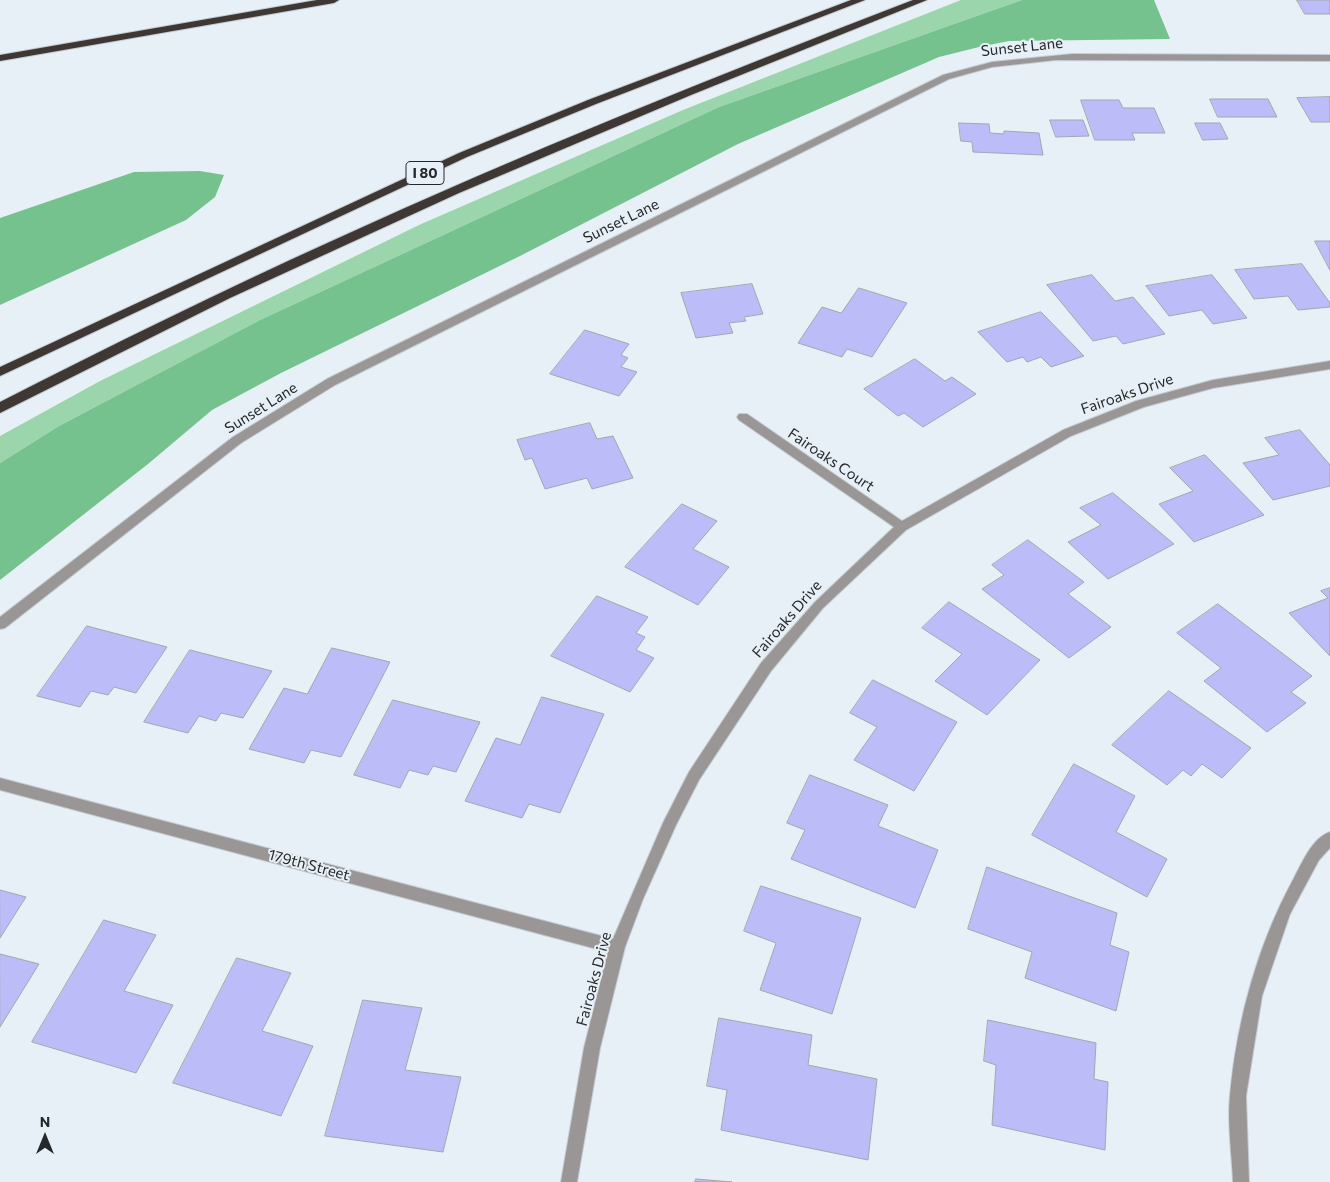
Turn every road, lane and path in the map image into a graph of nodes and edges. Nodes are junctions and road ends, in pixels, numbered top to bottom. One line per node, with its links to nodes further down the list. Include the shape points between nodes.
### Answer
1 (334, 0): 4 (highway)
2 (860, 0): 9 (highway, I 80, via 463,155)
3 (922, 0): 10 (highway, via 610,122 429,200 239,288)
4 (69, 46): 5 (highway); 7 (highway)
5 (0, 58)
6 (1330, 58): 13 (street, Sunset Lane, via 1030,59 987,64 946,77 331,382 236,440)
7 (0, 68)
8 (1330, 365): 12 (street, Fairoaks Drive, via 1212,384 1140,404 1066,433)
9 (0, 372)
10 (0, 408)
11 (743, 417): 12 (street, Fairoaks Court)
12 (902, 527): 16 (street, Fairoaks Drive, via 819,605 766,667 694,776 670,823)
13 (0, 624)
14 (0, 784): 16 (street, 179th Street)
15 (1330, 838): 18 (street, via 1314,855 1282,912 1254,996 1238,1096)
16 (617, 947): 17 (street, Fairoaks Drive, via 592,1048)
17 (569, 1182)
18 (1240, 1182)

